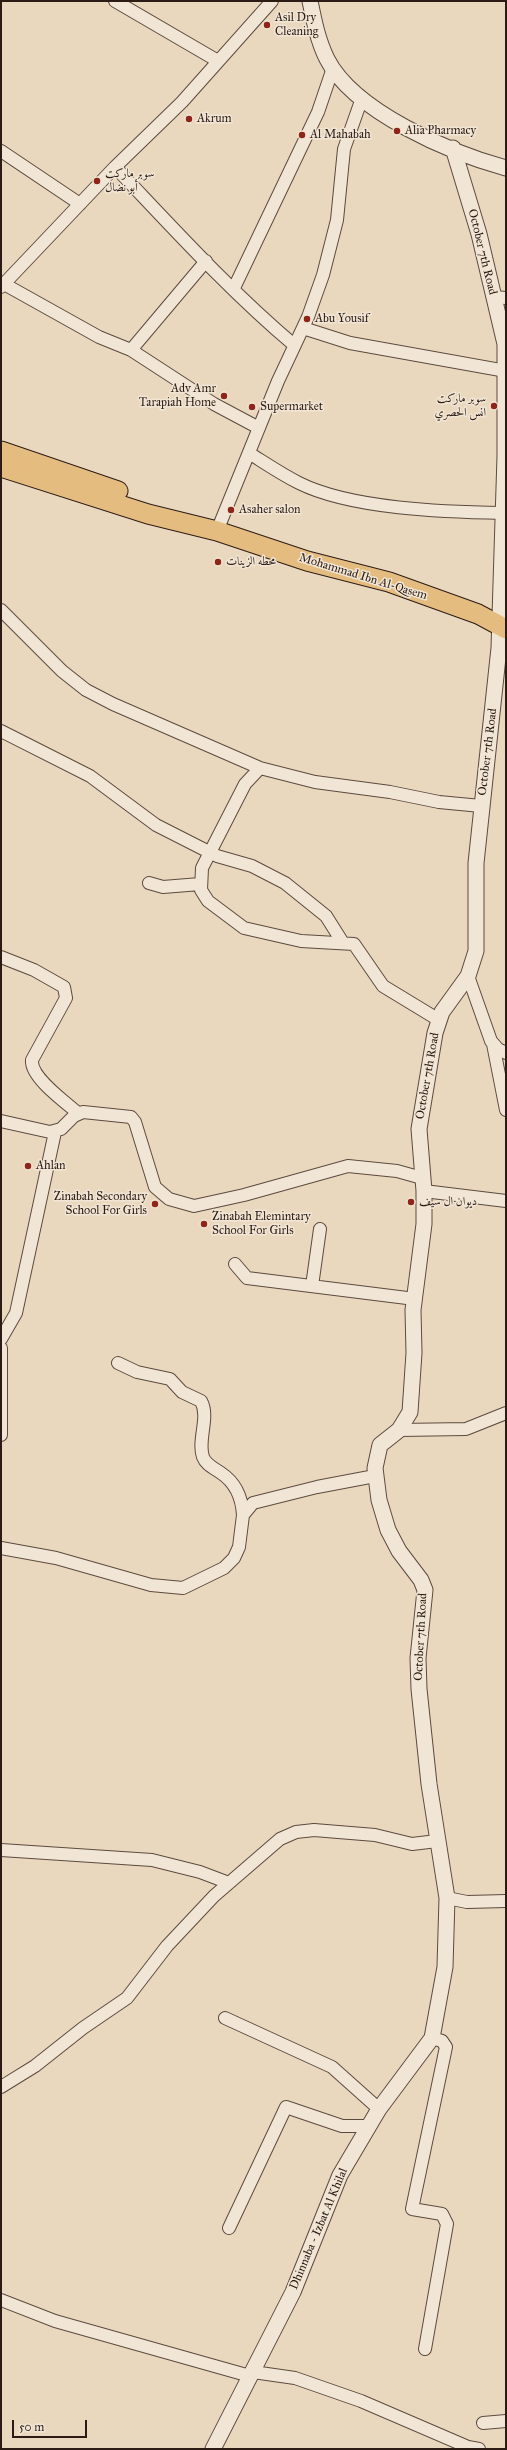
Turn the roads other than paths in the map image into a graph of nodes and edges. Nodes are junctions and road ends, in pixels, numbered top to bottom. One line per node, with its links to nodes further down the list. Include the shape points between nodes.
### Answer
1 (115, 1): 4 (street)
2 (272, 1): 4 (street)
3 (310, 1): 5 (street, via 316,29 327,60)
4 (218, 61): 9 (street, via 182,102)
5 (333, 68): 6 (street, via 341,80); 14 (street, via 318,112)
6 (362, 98): 7 (street, via 407,128); 16 (street, via 344,149 338,214 329,253)
7 (453, 148): 10 (street); 15 (street, October 7th Road)
8 (1, 151): 11 (street)
9 (116, 167): 11 (street); 12 (street)
10 (506, 168)
11 (80, 204): 13 (street)
12 (206, 261): 14 (street); 18 (street)
13 (2, 285): 18 (street, via 99,337)
14 (234, 288): 17 (street)
15 (500, 298): 19 (street, October 7th Road)
16 (303, 328): 17 (street); 19 (street, via 350,343)
17 (294, 346): 20 (street)
18 (131, 350): 20 (street, via 214,404)
19 (506, 371): 21 (street, October 7th Road)
20 (259, 428): 23 (street)
21 (506, 446): 25 (street, October 7th Road)
22 (1, 450): 26 (main road, Mohammad Ibn Al-Qasem, via 150,502)
23 (249, 453): 25 (street, via 300,483 341,497 393,506); 26 (street)
24 (1, 467): 26 (main road, Mohammad Ibn Al-Qasem, via 148,514)
25 (505, 514): 28 (street, October 7th Road)
26 (217, 531): 28 (main road, Mohammad Ibn Al-Qasem, via 307,561 390,582 478,614)
27 (1, 610): 30 (street, via 62,671 86,690)
28 (503, 627): 31 (street, October 7th Road)
29 (1, 731): 32 (street, via 90,776 156,825)
30 (260, 768): 31 (street, via 315,782 439,802); 32 (street, via 245,784)
31 (481, 806): 37 (street, October 7th Road, via 476,863 476,951)
32 (211, 853): 34 (street, via 202,868); 35 (street, via 252,866 286,883 326,916)
33 (149, 883): 34 (street, via 163,888)
34 (200, 884): 35 (street, via 208,901 244,928 301,941)
35 (343, 943): 38 (street, via 354,944 359,948 372,973 383,986)
36 (1, 957): 42 (street, via 34,970 64,987 66,998 31,1064 35,1074)
37 (468, 976): 38 (street, October 7th Road, via 452,996); 39 (street)
38 (440, 1020): 45 (street, October 7th Road, via 435,1033 419,1128)
39 (493, 1044): 40 (street); 41 (street)
40 (506, 1053)
41 (506, 1110)
42 (78, 1113): 44 (street); 45 (street, via 131,1117 135,1122 156,1187 169,1200 194,1206 348,1166 397,1171)
43 (1, 1121): 44 (street)
44 (55, 1132): 51 (street, via 16,1313)
45 (423, 1184): 46 (street); 50 (street, October 7th Road, via 424,1224)
46 (506, 1201)
47 (320, 1229): 49 (street)
48 (235, 1264): 49 (street, via 247,1278)
49 (312, 1286): 50 (street)
50 (414, 1299): 55 (street, October 7th Road, via 410,1412)
51 (1, 1339)
52 (1, 1348): 56 (street)
53 (118, 1363): 58 (street, via 137,1372 170,1379 182,1392 201,1401 203,1456 209,1466 223,1474 234,1486 241,1500)
54 (506, 1413): 55 (street, via 466,1429)
55 (399, 1430): 57 (street, October 7th Road, via 380,1445 376,1456)
56 (1, 1435)
57 (375, 1476): 58 (street, via 253,1503); 60 (street, October 7th Road, via 388,1530 421,1580 424,1590 418,1658 419,1689)
58 (243, 1515): 59 (street, via 239,1547 234,1558 224,1568 183,1588 151,1585 56,1558)
59 (1, 1548)
60 (437, 1841): 62 (street, via 412,1844 375,1835 301,1831 273,1844); 63 (street, October 7th Road)
61 (1, 1850): 62 (street, via 152,1860 200,1872)
62 (230, 1883): 67 (street, via 214,1896 167,1946 127,1998 83,2028 35,2066)
63 (447, 1898): 64 (street, via 467,1902); 66 (street, Dhinnaba - Izbat Al Khilal, via 445,1967)
64 (506, 1901)
65 (225, 2018): 68 (street, via 332,2067)
66 (432, 2038): 68 (street, Dhinnaba - Izbat Al Khilal); 72 (street, via 442,2041 446,2047 412,2209 442,2214 447,2224)
67 (1, 2087)
68 (380, 2109): 69 (street, Dhinnaba - Izbat Al Khilal)
69 (369, 2126): 70 (street, via 342,2126 286,2107); 73 (street, Dhinnaba - Izbat Al Khilal, via 340,2175 293,2292)
70 (229, 2228)
71 (1, 2300): 73 (street, via 55,2321)
72 (425, 2349)
73 (251, 2374): 76 (street, Dhinnaba - Izbat Al Khilal); 77 (street, via 295,2378 361,2401 468,2447)
74 (506, 2421): 75 (street)
75 (483, 2423)
76 (213, 2449)
77 (479, 2449)

